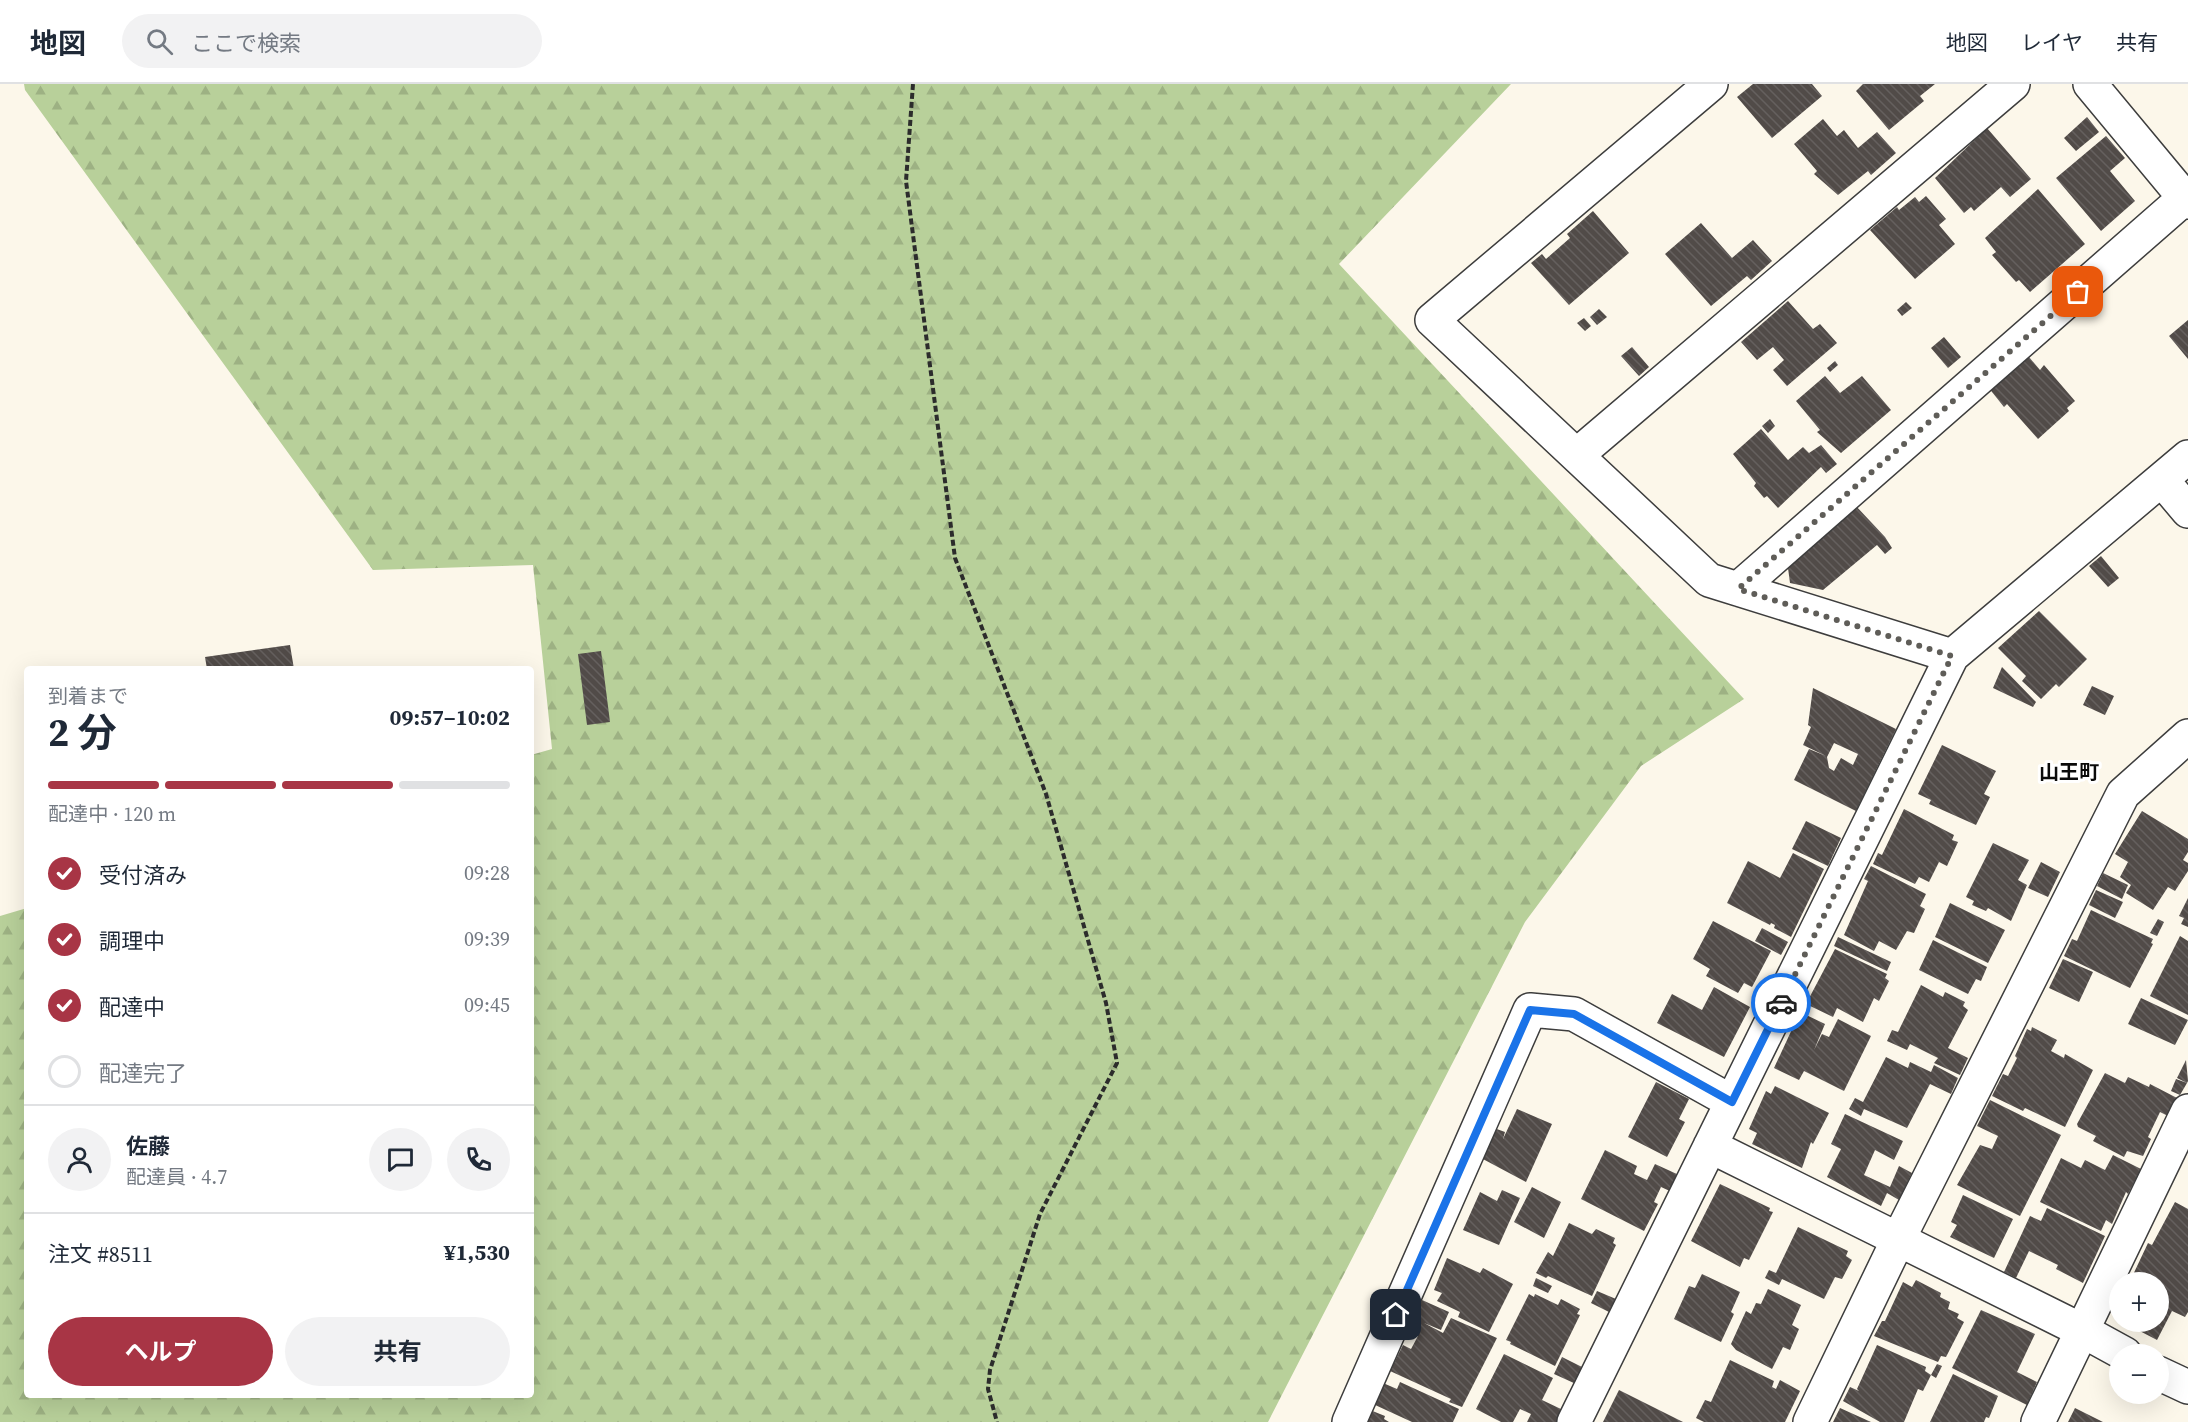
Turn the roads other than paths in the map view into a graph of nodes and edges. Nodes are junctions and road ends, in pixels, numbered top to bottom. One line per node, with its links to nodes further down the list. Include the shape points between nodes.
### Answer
1 (1711, 84): 5 (street, via 1432,320)
2 (2013, 84): 5 (street)
3 (2090, 84): 4 (street)
4 (2187, 198): 9 (street)
5 (1577, 455): 9 (street, via 1709,580)
6 (2188, 457): 7 (street)
7 (2162, 480): 8 (street); 10 (street)
8 (2188, 511)
9 (1738, 589): 10 (street)
10 (1952, 656): 12 (street)
11 (2188, 736): 15 (street, via 2123,794)
12 (1732, 1102): 14 (street); 20 (street, via 1574,1014 1530,1010)
13 (2188, 1111): 16 (street)
14 (1710, 1146): 15 (street); 21 (street)
15 (1898, 1240): 16 (street); 22 (street)
16 (2083, 1331): 17 (street); 23 (street)
17 (2109, 1345)
18 (2169, 1378): 19 (street)
19 (2188, 1387)
20 (1349, 1422)
21 (1574, 1422)
22 (1810, 1422)
23 (2038, 1422)

